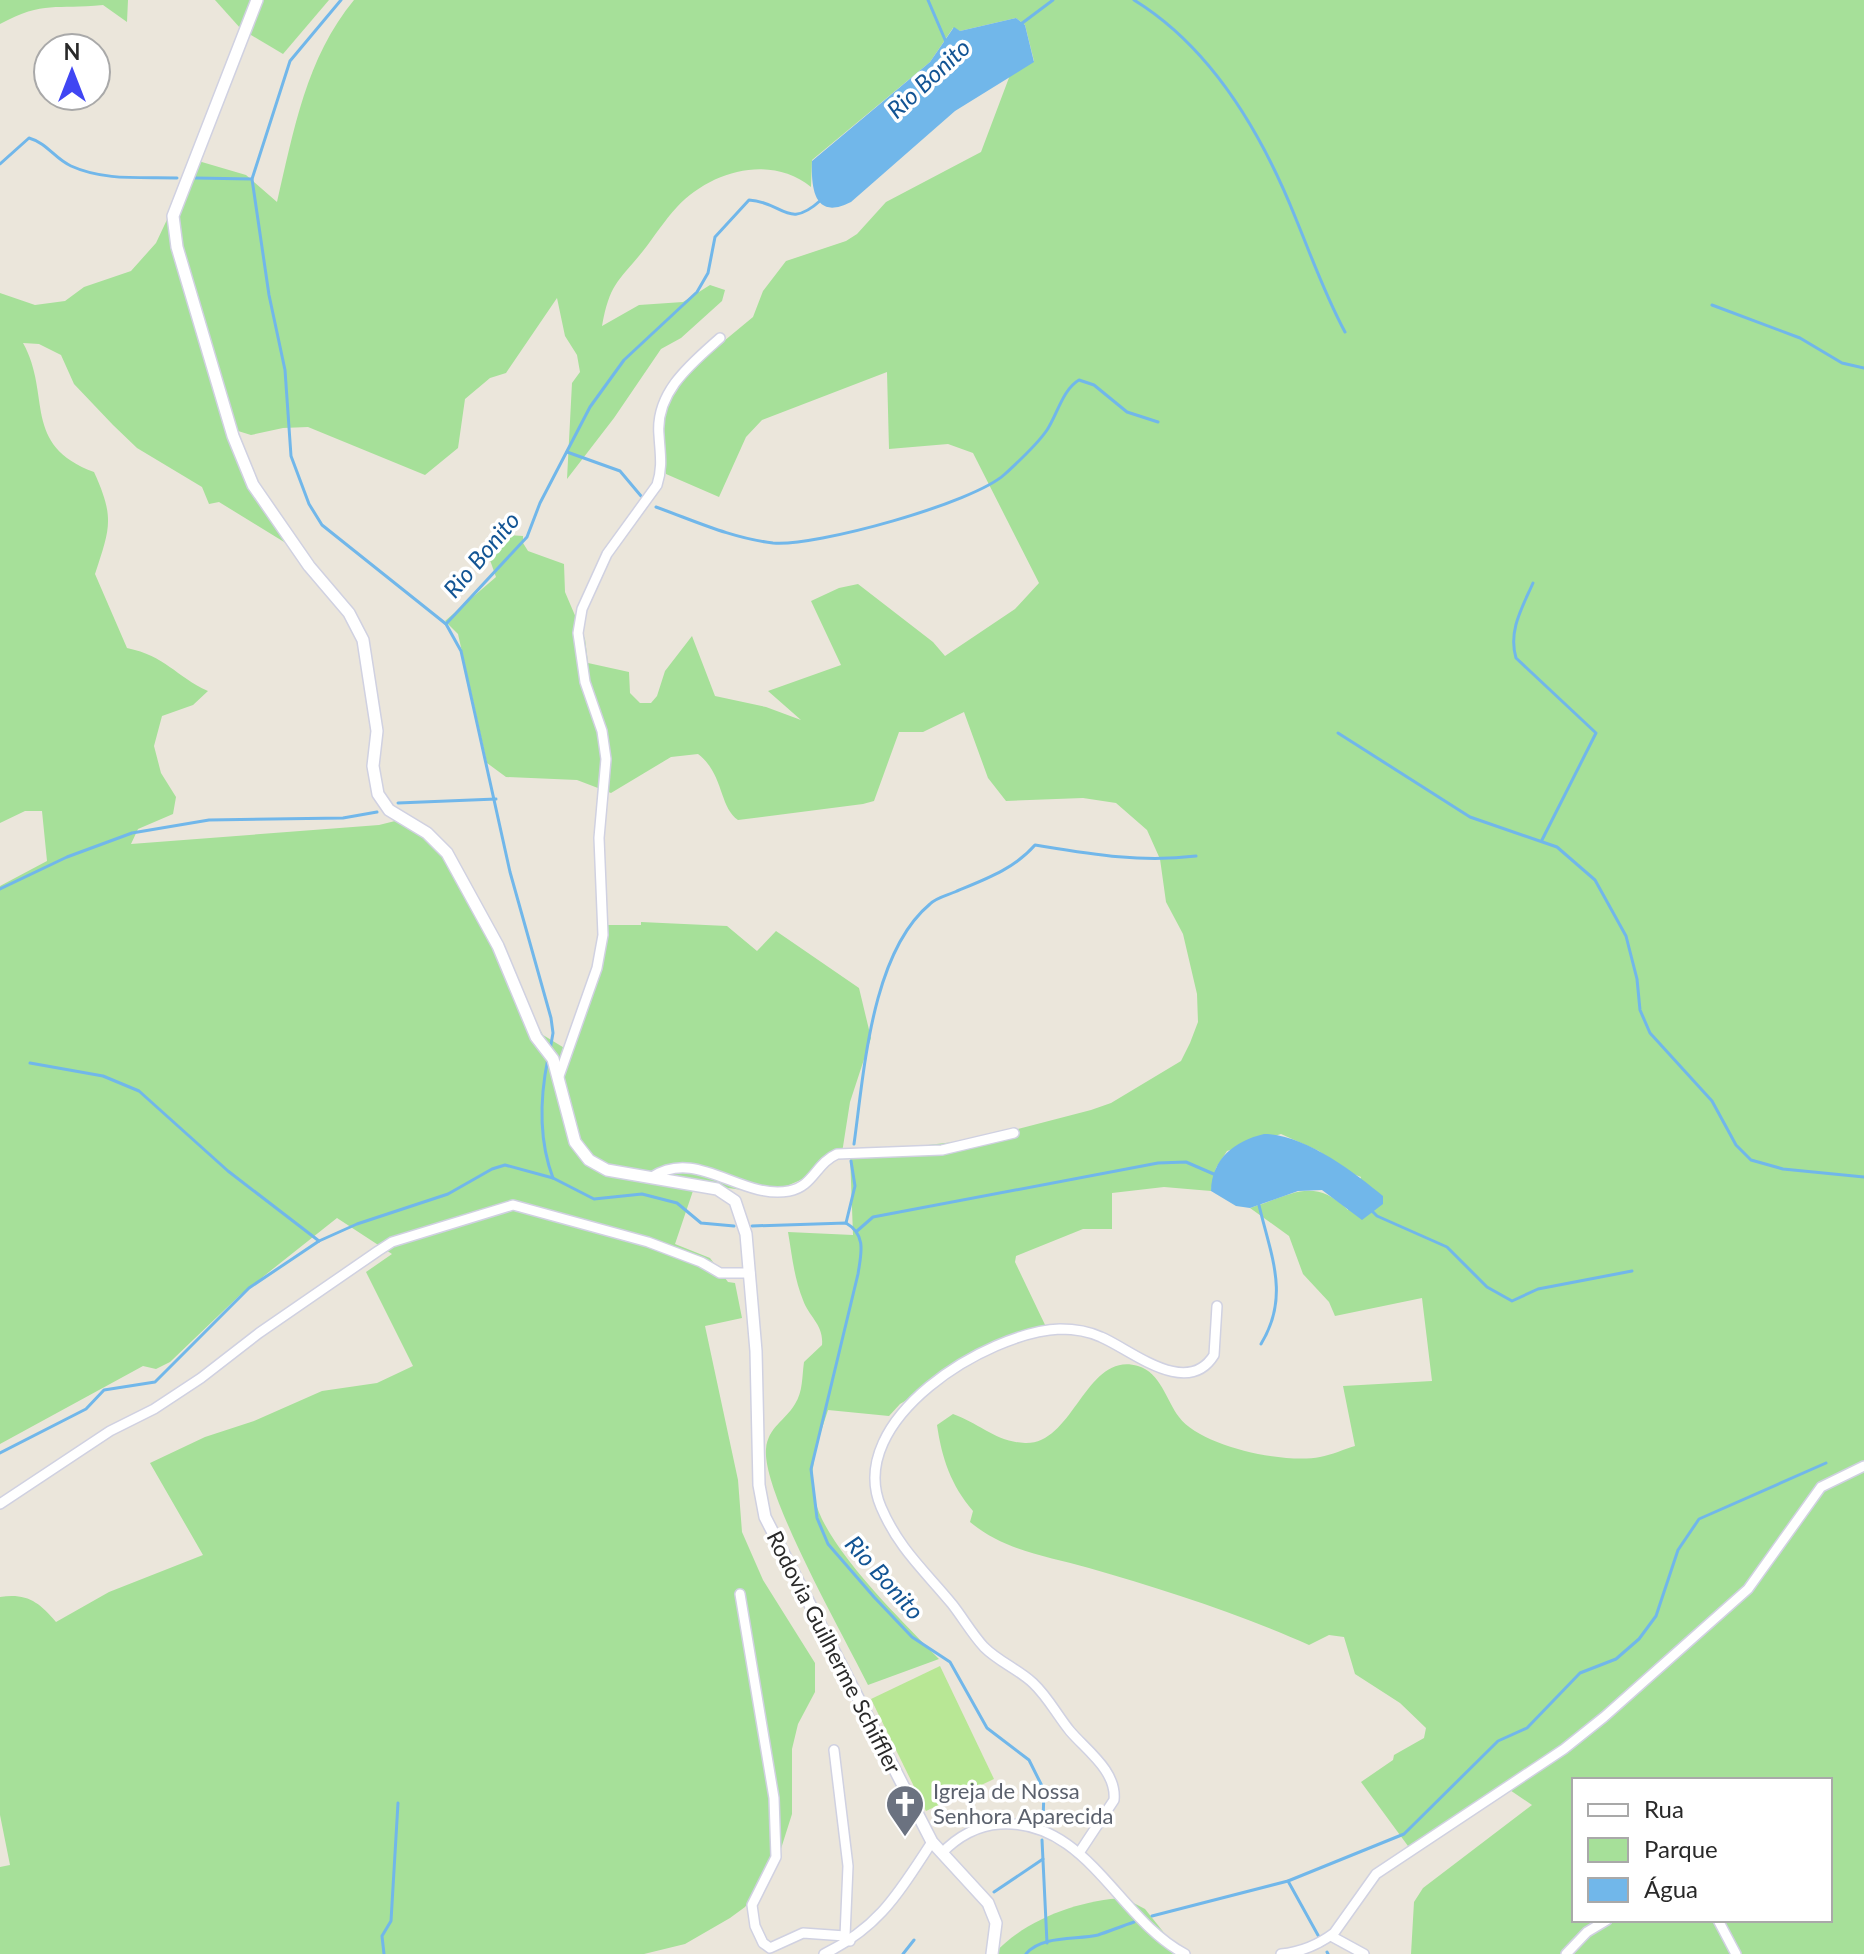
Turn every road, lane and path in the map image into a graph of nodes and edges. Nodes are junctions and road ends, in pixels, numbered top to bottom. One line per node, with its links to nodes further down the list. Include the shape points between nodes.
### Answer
1 (257, 0): 3 (street, Rodovia Guilherme Schiffler, via 176,203 177,247 233,436 253,485 349,613 363,640 377,731 373,766 378,794 389,810 427,833 447,853)
2 (720, 338): 3 (street, via 671,388 659,422 662,472 657,485 607,554 582,609 580,657 606,759 599,838 603,935 597,968)
3 (559, 1076): 5 (street, Rodovia Guilherme Schiffler, via 571,1132 581,1152 607,1170)
4 (1014, 1133): 5 (street, via 942,1150 837,1154 825,1159 804,1187 791,1191 754,1190 696,1169 670,1168)
5 (652, 1177): 6 (street, Rodovia Guilherme Schiffler, via 717,1189 735,1201 746,1234)
6 (750, 1273): 9 (street, via 720,1273 648,1242 527,1207 491,1209 385,1246 189,1386); 12 (street, Rodovia Guilherme Schiffler, via 759,1485 765,1517)
7 (1217, 1306): 14 (street, via 1214,1355 1189,1370 1157,1368 1099,1336 1069,1329 1038,1333 991,1350 942,1377 905,1408 877,1461 876,1495 907,1556 982,1644 1039,1689 1107,1776 1114,1800)
8 (1864, 1466): 17 (street, via 1821,1487 1748,1589 1681,1650 1564,1749 1376,1874)
9 (0, 1504)
10 (740, 1594): 18 (street, via 777,1832 773,1866 755,1897 752,1914 770,1948 803,1933)
11 (834, 1750): 18 (street, via 848,1866)
12 (932, 1842): 13 (street, Rodovia Guilherme Schiffler); 18 (street, via 868,1929)
13 (942, 1853): 14 (street, via 960,1837 1007,1823 1049,1833); 20 (street, Rodovia Guilherme Schiffler, via 988,1903 996,1923)
14 (1079, 1853): 21 (street)
15 (1604, 1922): 24 (street)
16 (1719, 1922): 25 (street)
17 (1331, 1936): 22 (street); 23 (street)
18 (848, 1939): 19 (street)
19 (824, 1954)
20 (992, 1954)
21 (1183, 1954)
22 (1281, 1954)
23 (1364, 1954)
24 (1566, 1954)
25 (1736, 1954)

